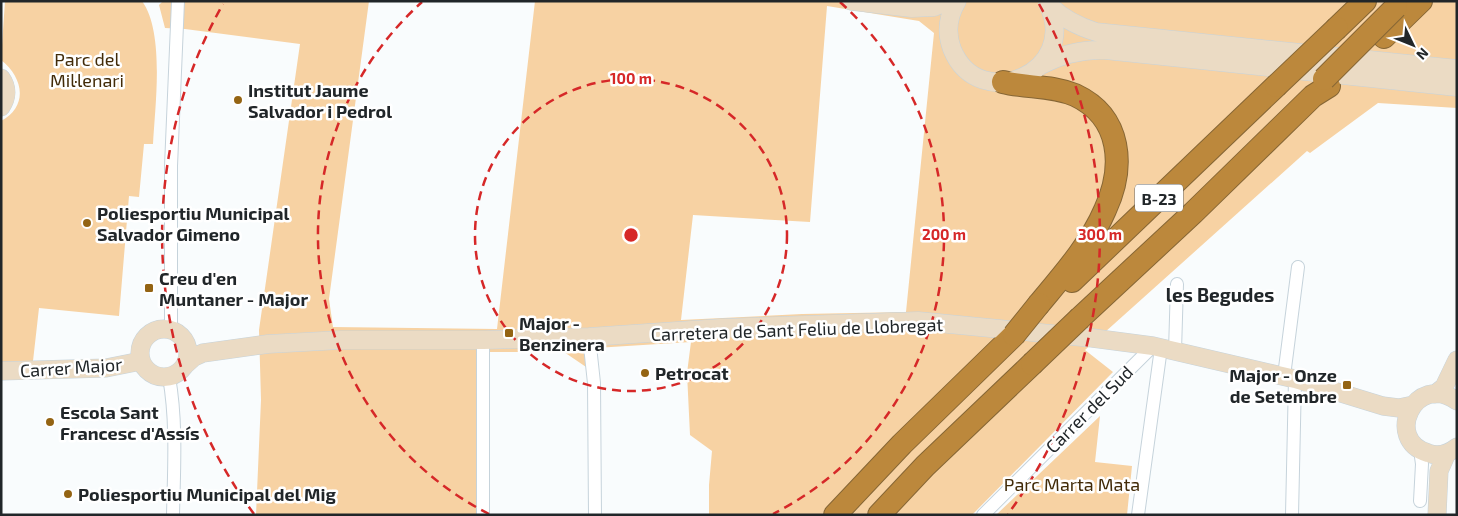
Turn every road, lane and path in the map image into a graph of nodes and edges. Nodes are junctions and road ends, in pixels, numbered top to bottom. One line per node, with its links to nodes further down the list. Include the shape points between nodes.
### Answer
1 (178, 1): 20 (street, via 171,166)
2 (851, 1): 8 (street)
3 (948, 1): 8 (street, via 934,7)
4 (957, 1): 9 (street, via 950,18)
5 (1365, 1): 19 (highway, B-23, bridge)
6 (1047, 2): 10 (street, via 1054,19 1054,35 1050,51); 11 (street, via 1074,24 1096,32)
7 (1410, 5): 14 (highway, B-23, bridge); 14 (highway, via 1384,37)
8 (912, 8): 9 (street)
9 (949, 36): 13 (street, via 955,55 967,70 984,80)
10 (1041, 65): 13 (street, via 1021,79); 15 (street, via 1064,54 1105,50)
11 (1457, 69)
12 (1, 78): 16 (street, via 6,86 6,99)
13 (1003, 82): 19 (highway, via 1055,89 1087,102 1104,118 1116,146 1115,176 1105,210 1093,233)
14 (1322, 87): 43 (highway, B-23, bridge, via 925,466)
15 (1457, 87)
16 (1, 107)
17 (1298, 267): 31 (street)
18 (1177, 284): 24 (street)
19 (1041, 306): 42 (highway, B-23, bridge)
20 (171, 331): 23 (street); 27 (street, via 160,330 147,337 141,347)
21 (589, 337): 22 (street, Carretera de Sant Feliu de Llobregat); 24 (street, Carretera de Sant Feliu de Llobregat, via 721,328 918,321); 41 (street, via 594,382)
22 (483, 340): 25 (street, Carretera de Sant Feliu de Llobregat, via 341,340 277,343); 40 (street)
23 (185, 342): 25 (street); 28 (street, via 188,356)
24 (1163, 348): 31 (street, Carretera de Sant Feliu de Llobregat); 44 (street, Carrer del Sud); 45 (street)
25 (203, 353): 28 (street, Carretera de Sant Feliu de Llobregat)
26 (1457, 360): 32 (street, via 1444,387)
27 (142, 361): 29 (street, Carrer Major, via 106,368); 30 (street, via 152,374)
28 (184, 366): 30 (street)
29 (1, 371)
30 (170, 377): 39 (street, via 174,428)
31 (1289, 377): 35 (street, Carretera de Sant Feliu de Llobregat); 46 (street)
32 (1435, 394): 33 (street); 34 (street)
33 (1457, 402)
34 (1413, 405): 35 (street, Carretera de Sant Feliu de Llobregat, via 1399,408); 36 (street)
35 (1383, 406): 36 (street, Carretera de Sant Feliu de Llobregat)
36 (1406, 424): 37 (street, via 1409,437)
37 (1439, 451): 38 (street, via 1422,464); 47 (street)
38 (1420, 501)
39 (173, 515)
40 (483, 515)
41 (594, 515)
42 (835, 515)
43 (879, 515)
44 (982, 515)
45 (1138, 515)
46 (1292, 515)
47 (1437, 515)

